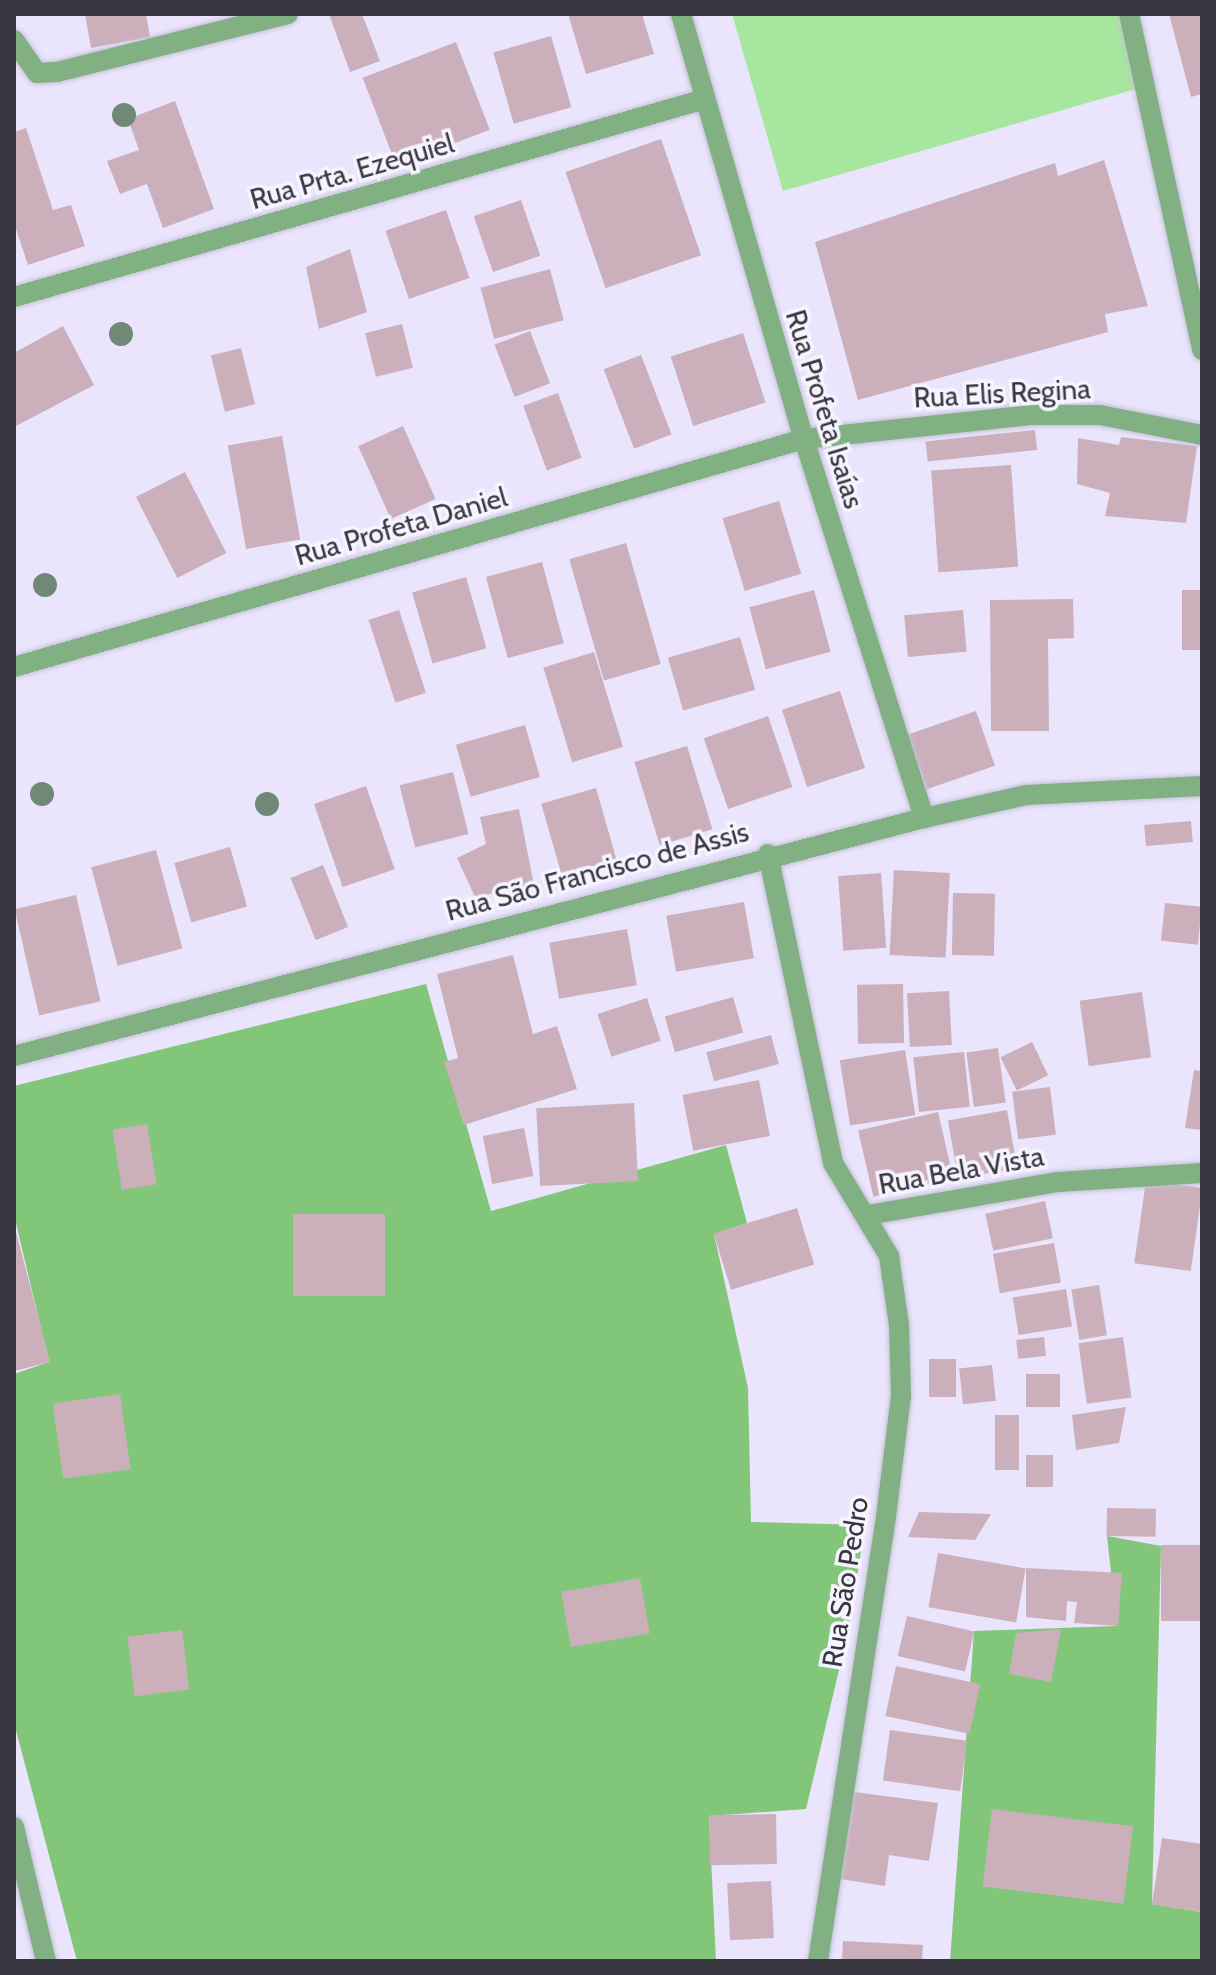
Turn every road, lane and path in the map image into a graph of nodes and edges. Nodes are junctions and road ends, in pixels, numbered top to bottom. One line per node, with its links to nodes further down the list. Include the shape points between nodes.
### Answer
1 (288, 14): 4 (street, via 57,72 37,73)
2 (681, 14): 5 (street, Rua Profeta Isaías)
3 (1129, 14): 7 (street)
4 (14, 40)
5 (705, 99): 6 (street, Rua Prta. Ezequiel); 9 (street, Rua Profeta Isaías)
6 (14, 297)
7 (1202, 350)
8 (1202, 435): 9 (street, Rua Elis Regina, via 1100,415 1031,415)
9 (804, 439): 10 (street, Rua Profeta Daniel); 12 (street, Rua Profeta Isaías)
10 (14, 667)
11 (1202, 786): 12 (street, Rua São Francisco de Assis, via 1026,795)
12 (924, 818): 13 (street, Rua São Francisco de Assis)
13 (768, 854): 14 (street, Rua São Francisco de Assis); 16 (street, Rua Bela Vista, via 828,1148)
14 (14, 1056)
15 (1202, 1173): 16 (street, Rua Bela Vista, via 1058,1182)
16 (868, 1215): 19 (street, Rua São Pedro, via 889,1256 901,1396)
17 (14, 1827): 18 (street)
18 (46, 1961)
19 (818, 1961)

